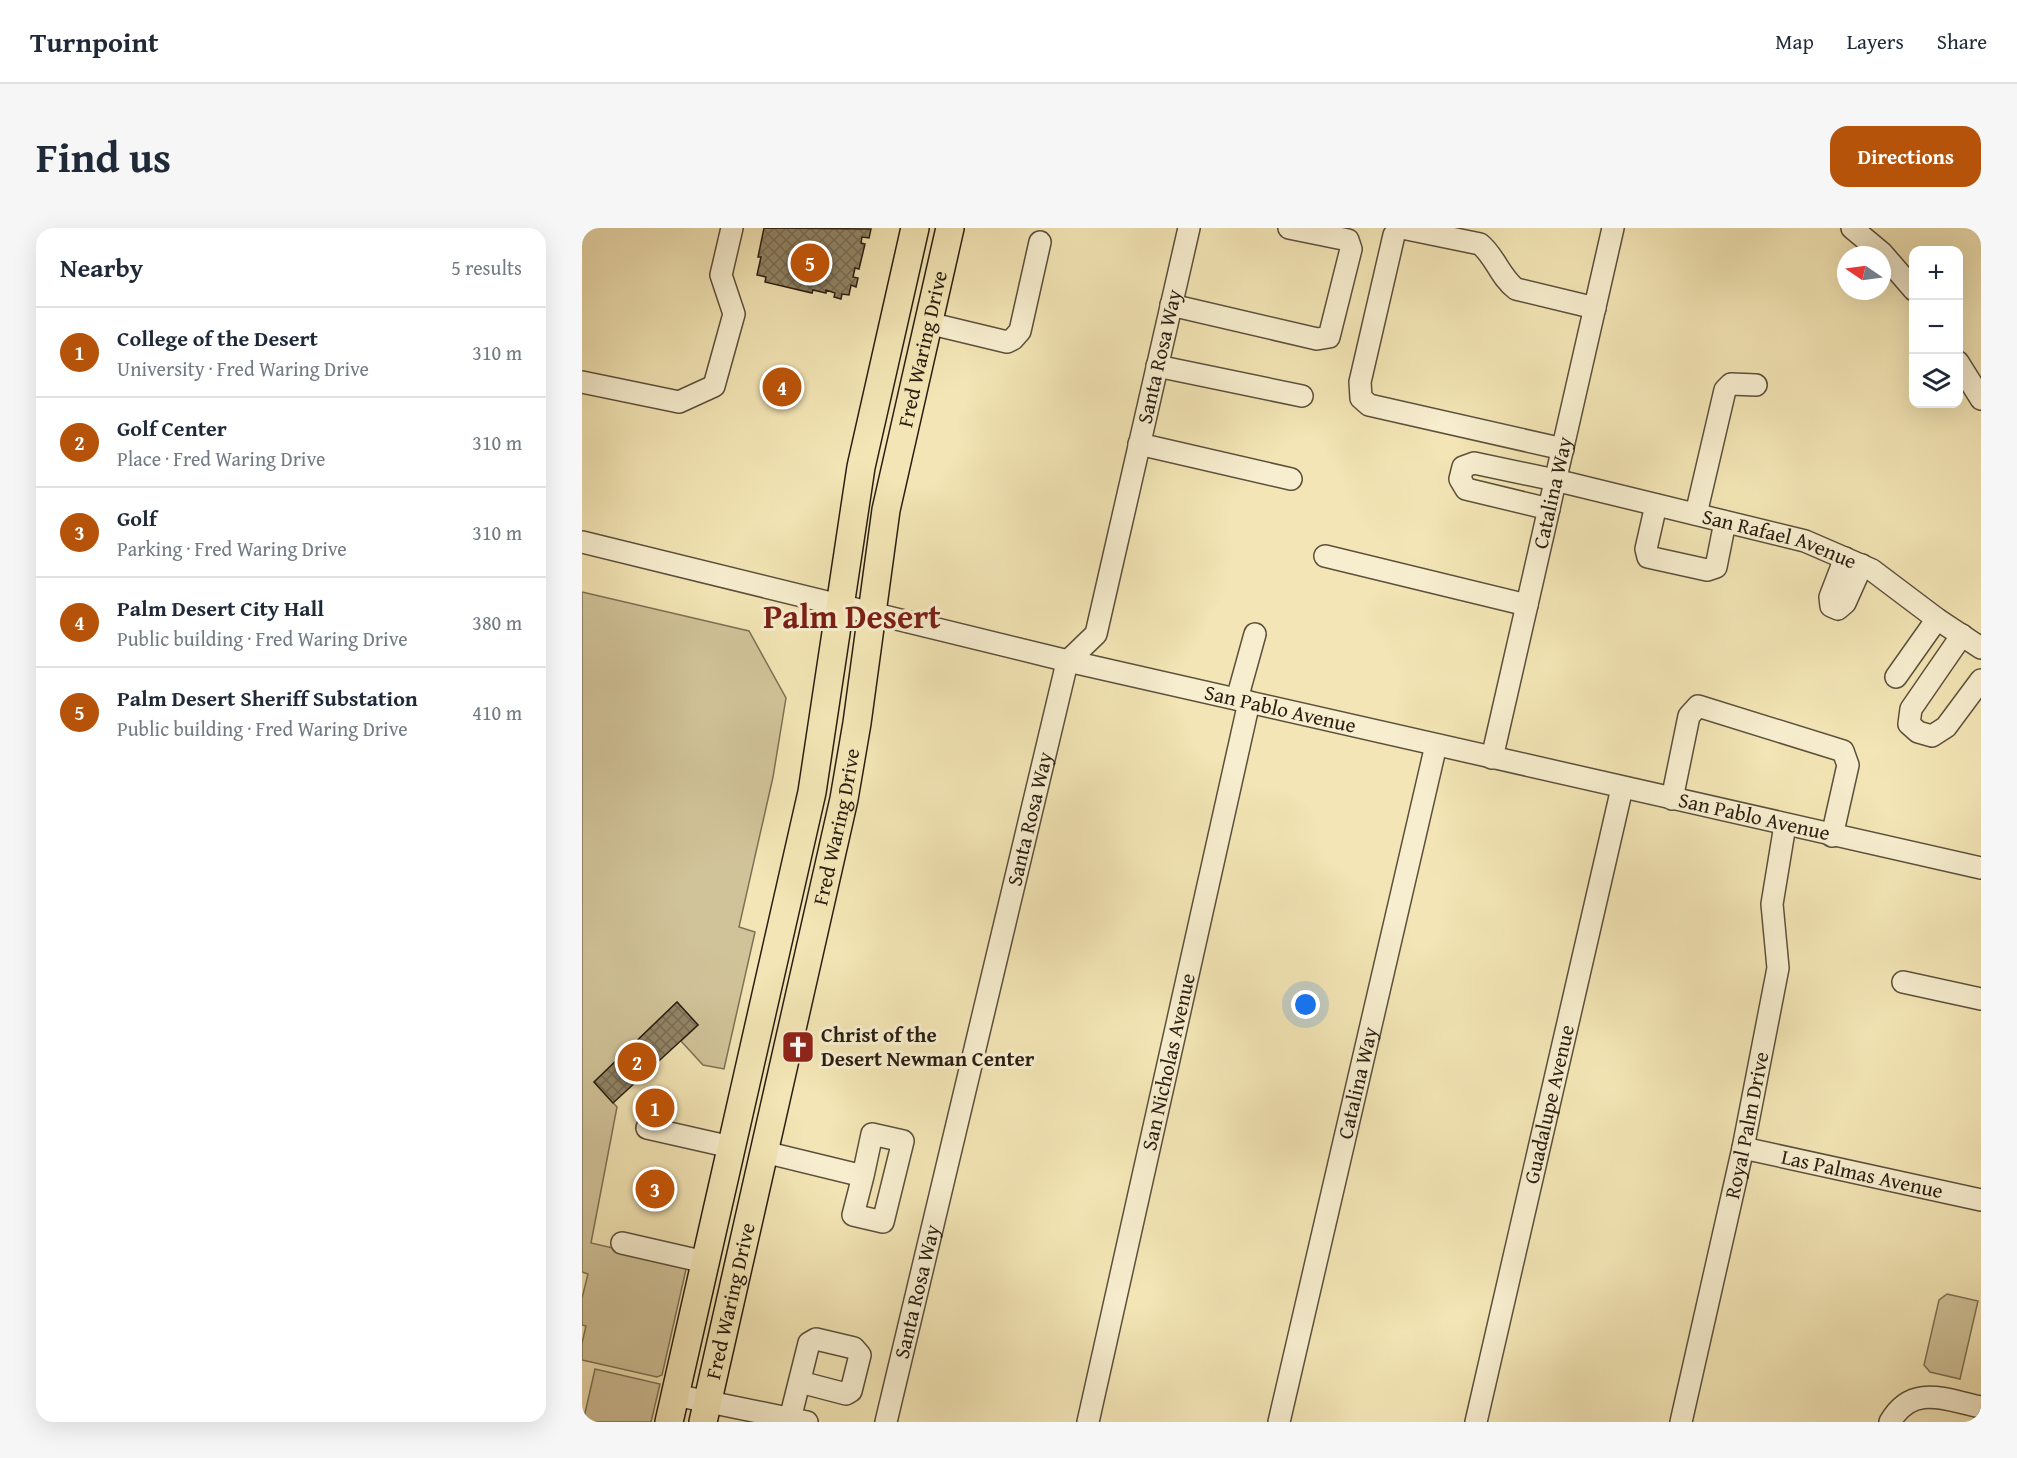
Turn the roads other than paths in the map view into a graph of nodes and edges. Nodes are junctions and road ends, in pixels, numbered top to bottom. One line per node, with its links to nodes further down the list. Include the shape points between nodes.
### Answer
1 (732, 228): 16 (street, via 722,275 734,314 714,386 679,402)
2 (915, 228): 33 (main road, Fred Waring Drive, via 869,425)
3 (950, 228): 13 (main road, Fred Waring Drive)
4 (1189, 228): 11 (street, Santa Rosa Way)
5 (1290, 228): 11 (street, via 1348,240 1351,249 1329,337 1317,339)
6 (1401, 228): 12 (street, via 1480,244 1516,290); 21 (street, via 1394,235 1360,382 1361,398 1369,405)
7 (1613, 228): 12 (street, Catalina Way)
8 (1852, 228): 10 (street, via 1882,253)
9 (1040, 242): 13 (street, via 1020,332 1013,339 1006,342)
10 (1909, 284)
11 (1171, 305): 14 (street, Santa Rosa Way)
12 (1595, 308): 21 (street, Catalina Way)
13 (928, 323): 34 (main road, Fred Waring Drive, via 886,510)
14 (1157, 366): 18 (street); 20 (street, Santa Rosa Way)
15 (1963, 369): 19 (street)
16 (582, 382)
17 (1756, 385): 26 (street, via 1731,384 1725,390)
18 (1302, 396)
19 (1981, 399)
20 (1139, 444): 22 (street); 39 (street, Santa Rosa Way, via 1096,634)
21 (1563, 449): 23 (street, Catalina Way)
22 (1291, 478)
23 (1556, 480): 24 (street, San Rafael Avenue); 25 (street, Catalina Way); 25 (street, San Rafael Avenue, via 1474,463 1463,467 1460,479 1466,489)
24 (1656, 505): 26 (street, San Rafael Avenue); 27 (street, via 1647,557 1707,570 1716,567)
25 (1549, 509): 32 (street, Catalina Way)
26 (1696, 514): 27 (street, San Rafael Avenue)
27 (1725, 522): 30 (street, San Rafael Avenue, via 1805,541)
28 (582, 542): 33 (street, San Pablo Avenue)
29 (1325, 556): 32 (street)
30 (1853, 562): 31 (street); 35 (street, San Rafael Avenue, via 1872,570)
31 (1838, 600)
32 (1527, 605): 44 (street, Catalina Way)
33 (839, 606): 34 (street, San Pablo Avenue); 53 (main road, Fred Waring Drive, via 812,792)
34 (873, 614): 39 (street, San Pablo Avenue); 55 (main road, Fred Waring Drive, via 844,799)
35 (1937, 619): 37 (street, San Rafael Avenue); 40 (street)
36 (1254, 634): 42 (street, San Nicholas Avenue)
37 (1962, 635): 38 (street, San Rafael Avenue); 41 (street, via 1911,709 1909,724 1932,736 1946,727)
38 (1981, 648)
39 (1068, 661): 42 (street, San Pablo Avenue); 66 (street, Santa Rosa Way)
40 (1896, 677)
41 (1981, 680)
42 (1243, 700): 43 (street, San Pablo Avenue); 67 (street, San Nicholas Avenue)
43 (1436, 745): 44 (street, San Pablo Avenue); 68 (street, Catalina Way)
44 (1492, 758): 45 (street, San Pablo Avenue)
45 (1622, 788): 46 (street, San Pablo Avenue); 69 (street, Guadalupe Avenue)
46 (1672, 799): 47 (street, San Pablo Avenue); 48 (street, via 1689,716 1698,706 1843,751 1848,765)
47 (1785, 825): 48 (street, San Pablo Avenue); 54 (street, Royal Palm Drive, via 1772,904 1778,968)
48 (1832, 836): 49 (street, San Pablo Avenue)
49 (1981, 867)
50 (1903, 982): 51 (street)
51 (1981, 999)
52 (647, 1128): 53 (street)
53 (731, 1147): 59 (main road, Fred Waring Drive)
54 (1743, 1148): 57 (street, Las Palmas Avenue); 70 (street, Royal Palm Drive)
55 (764, 1152): 56 (street); 63 (main road, Fred Waring Drive)
56 (863, 1176)
57 (1981, 1200)
58 (622, 1243): 59 (street)
59 (705, 1262): 61 (main road, Fred Waring Drive)
60 (800, 1382): 64 (street)
61 (675, 1395): 63 (street); 65 (main road, Fred Waring Drive)
62 (1981, 1407): 71 (street, via 1928,1396 1898,1408)
63 (705, 1412): 64 (street)
64 (788, 1420)
65 (669, 1422)
66 (886, 1422)
67 (1088, 1422)
68 (1279, 1422)
69 (1476, 1422)
70 (1681, 1422)
71 (1890, 1422)

